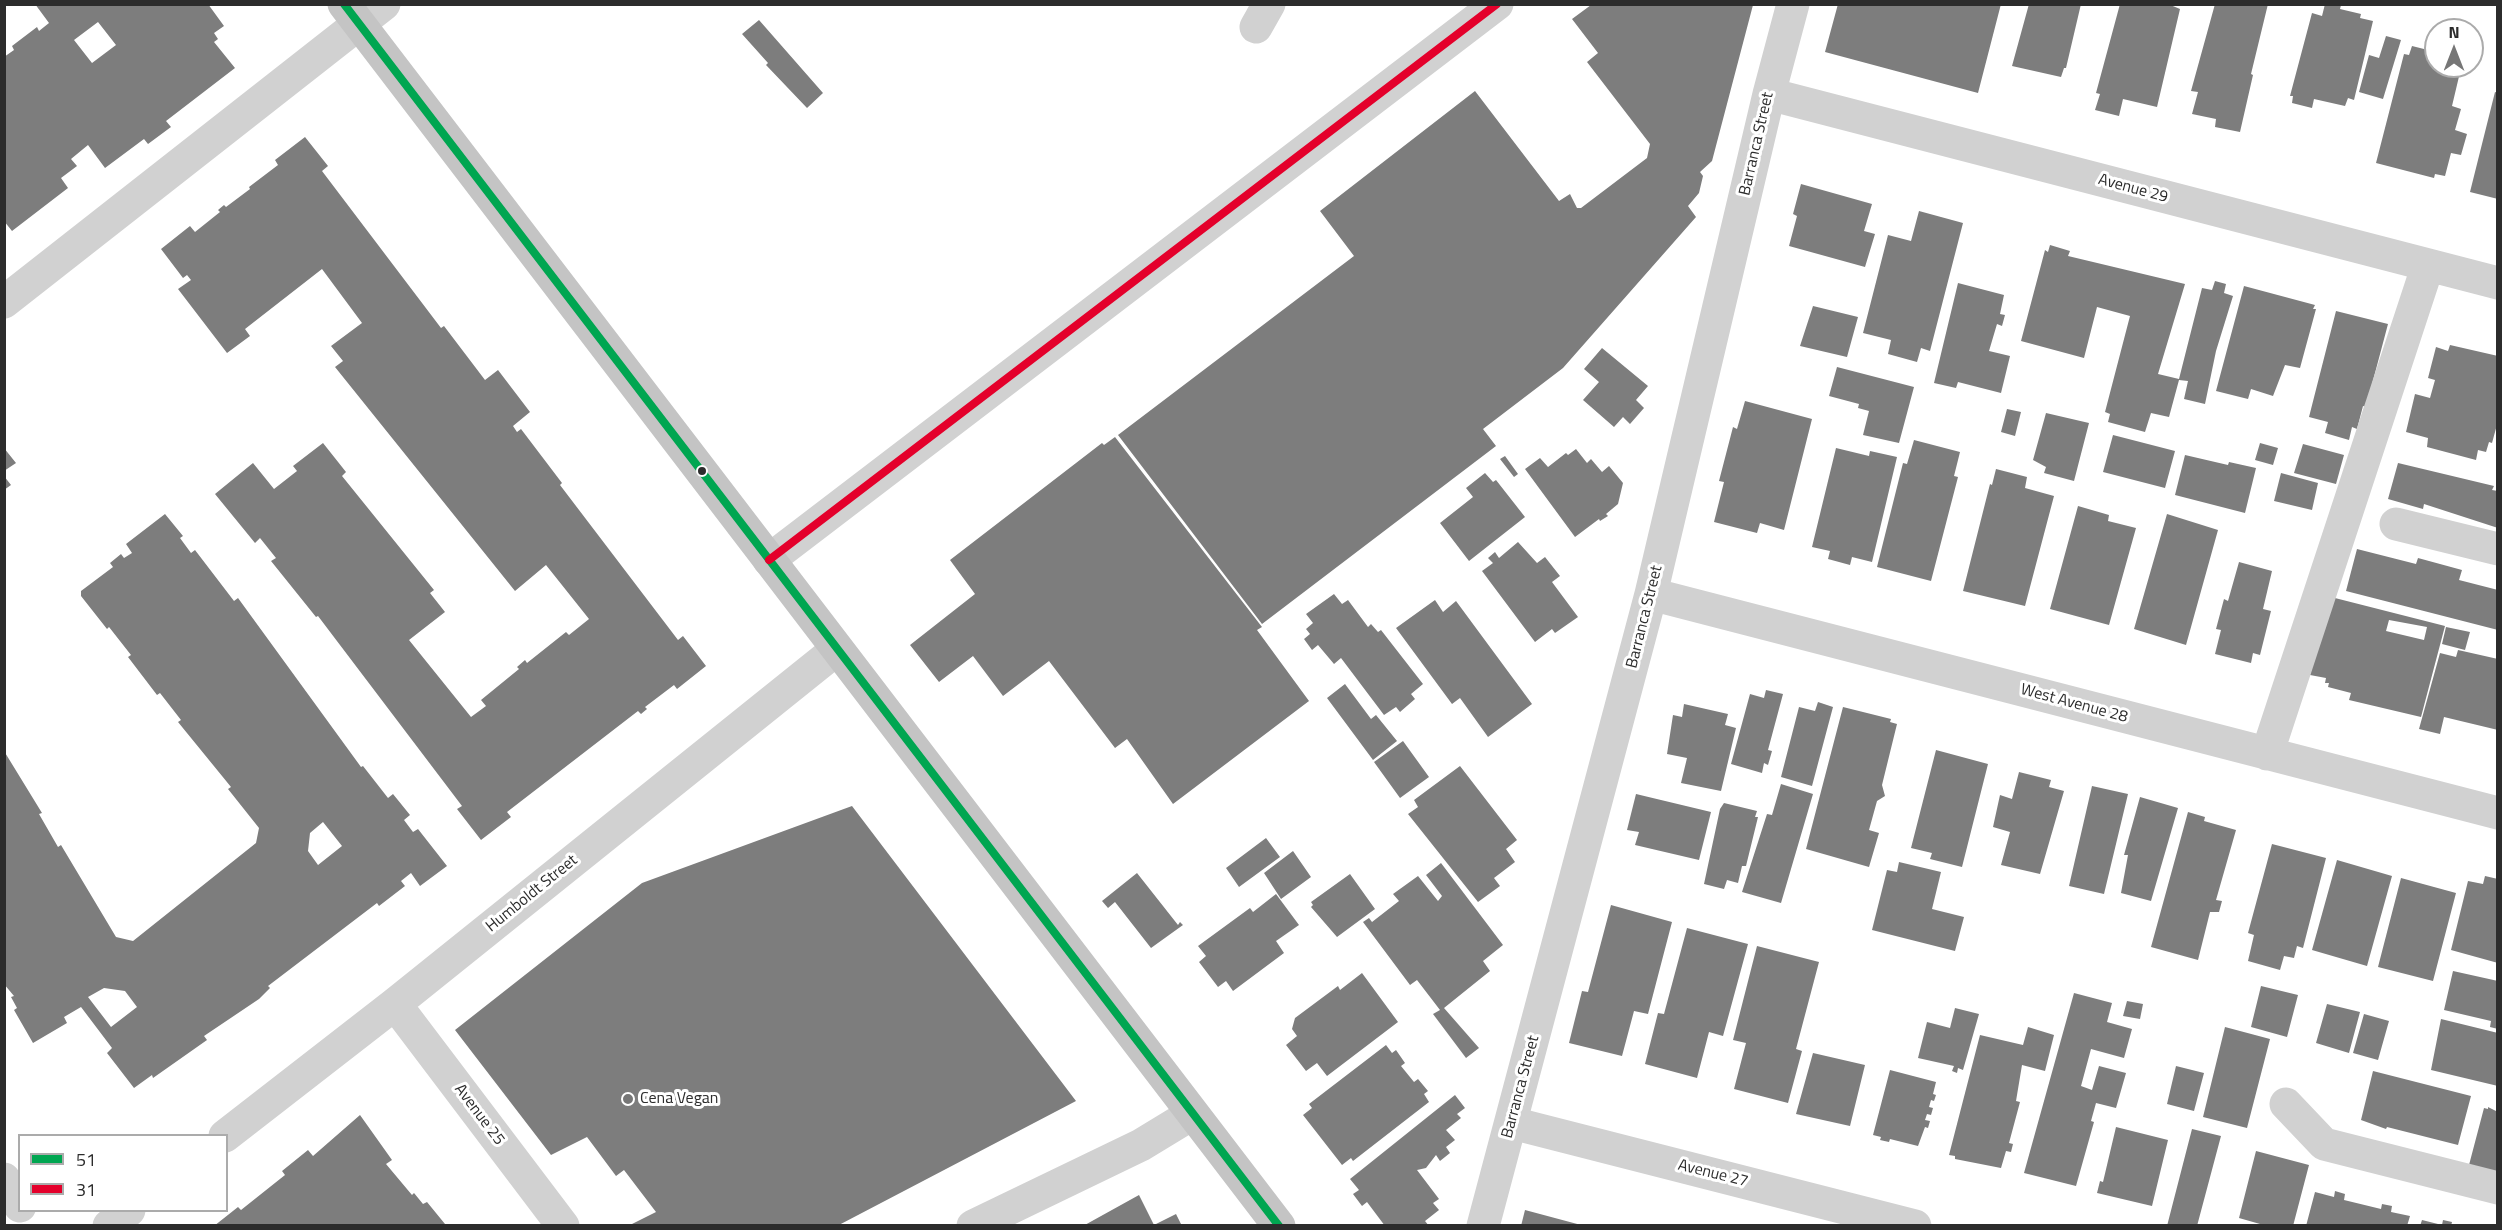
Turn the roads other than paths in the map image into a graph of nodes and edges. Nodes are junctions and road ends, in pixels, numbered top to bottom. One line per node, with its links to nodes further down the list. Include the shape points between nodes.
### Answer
1 (384, 4): 4 (street)
2 (1497, 4): 11 (street)
3 (1793, 4): 5 (street, Barranca Street)
4 (352, 15): 8 (street); 11 (main road)
5 (1769, 94): 6 (street, Avenue 29); 12 (street, Barranca Street)
6 (2428, 266): 7 (street, Avenue 29); 14 (street)
7 (2498, 283)
8 (4, 302)
9 (2396, 524): 10 (street)
10 (2498, 549)
11 (769, 560): 13 (main road)
12 (1651, 594): 14 (street, West Avenue 28); 19 (street, Barranca Street)
13 (836, 650): 16 (street, Humboldt Street); 18 (main road)
14 (2267, 754): 15 (street, West Avenue 28)
15 (2498, 813)
16 (395, 1004): 20 (street, Humboldt Street); 28 (street, Avenue 25)
17 (2286, 1104): 22 (street, via 2324,1144)
18 (1192, 1114): 29 (street, via 1141,1145); 30 (main road)
19 (1512, 1123): 31 (street, Barranca Street); 32 (street, Avenue 27)
20 (228, 1134)
21 (4, 1179): 23 (street)
22 (2498, 1188)
23 (18, 1203)
24 (23, 1212): 26 (street)
25 (126, 1212): 27 (street)
26 (30, 1226)
27 (109, 1226)
28 (563, 1226)
29 (973, 1226)
30 (1279, 1226)
31 (1483, 1226)
32 (1914, 1226)

